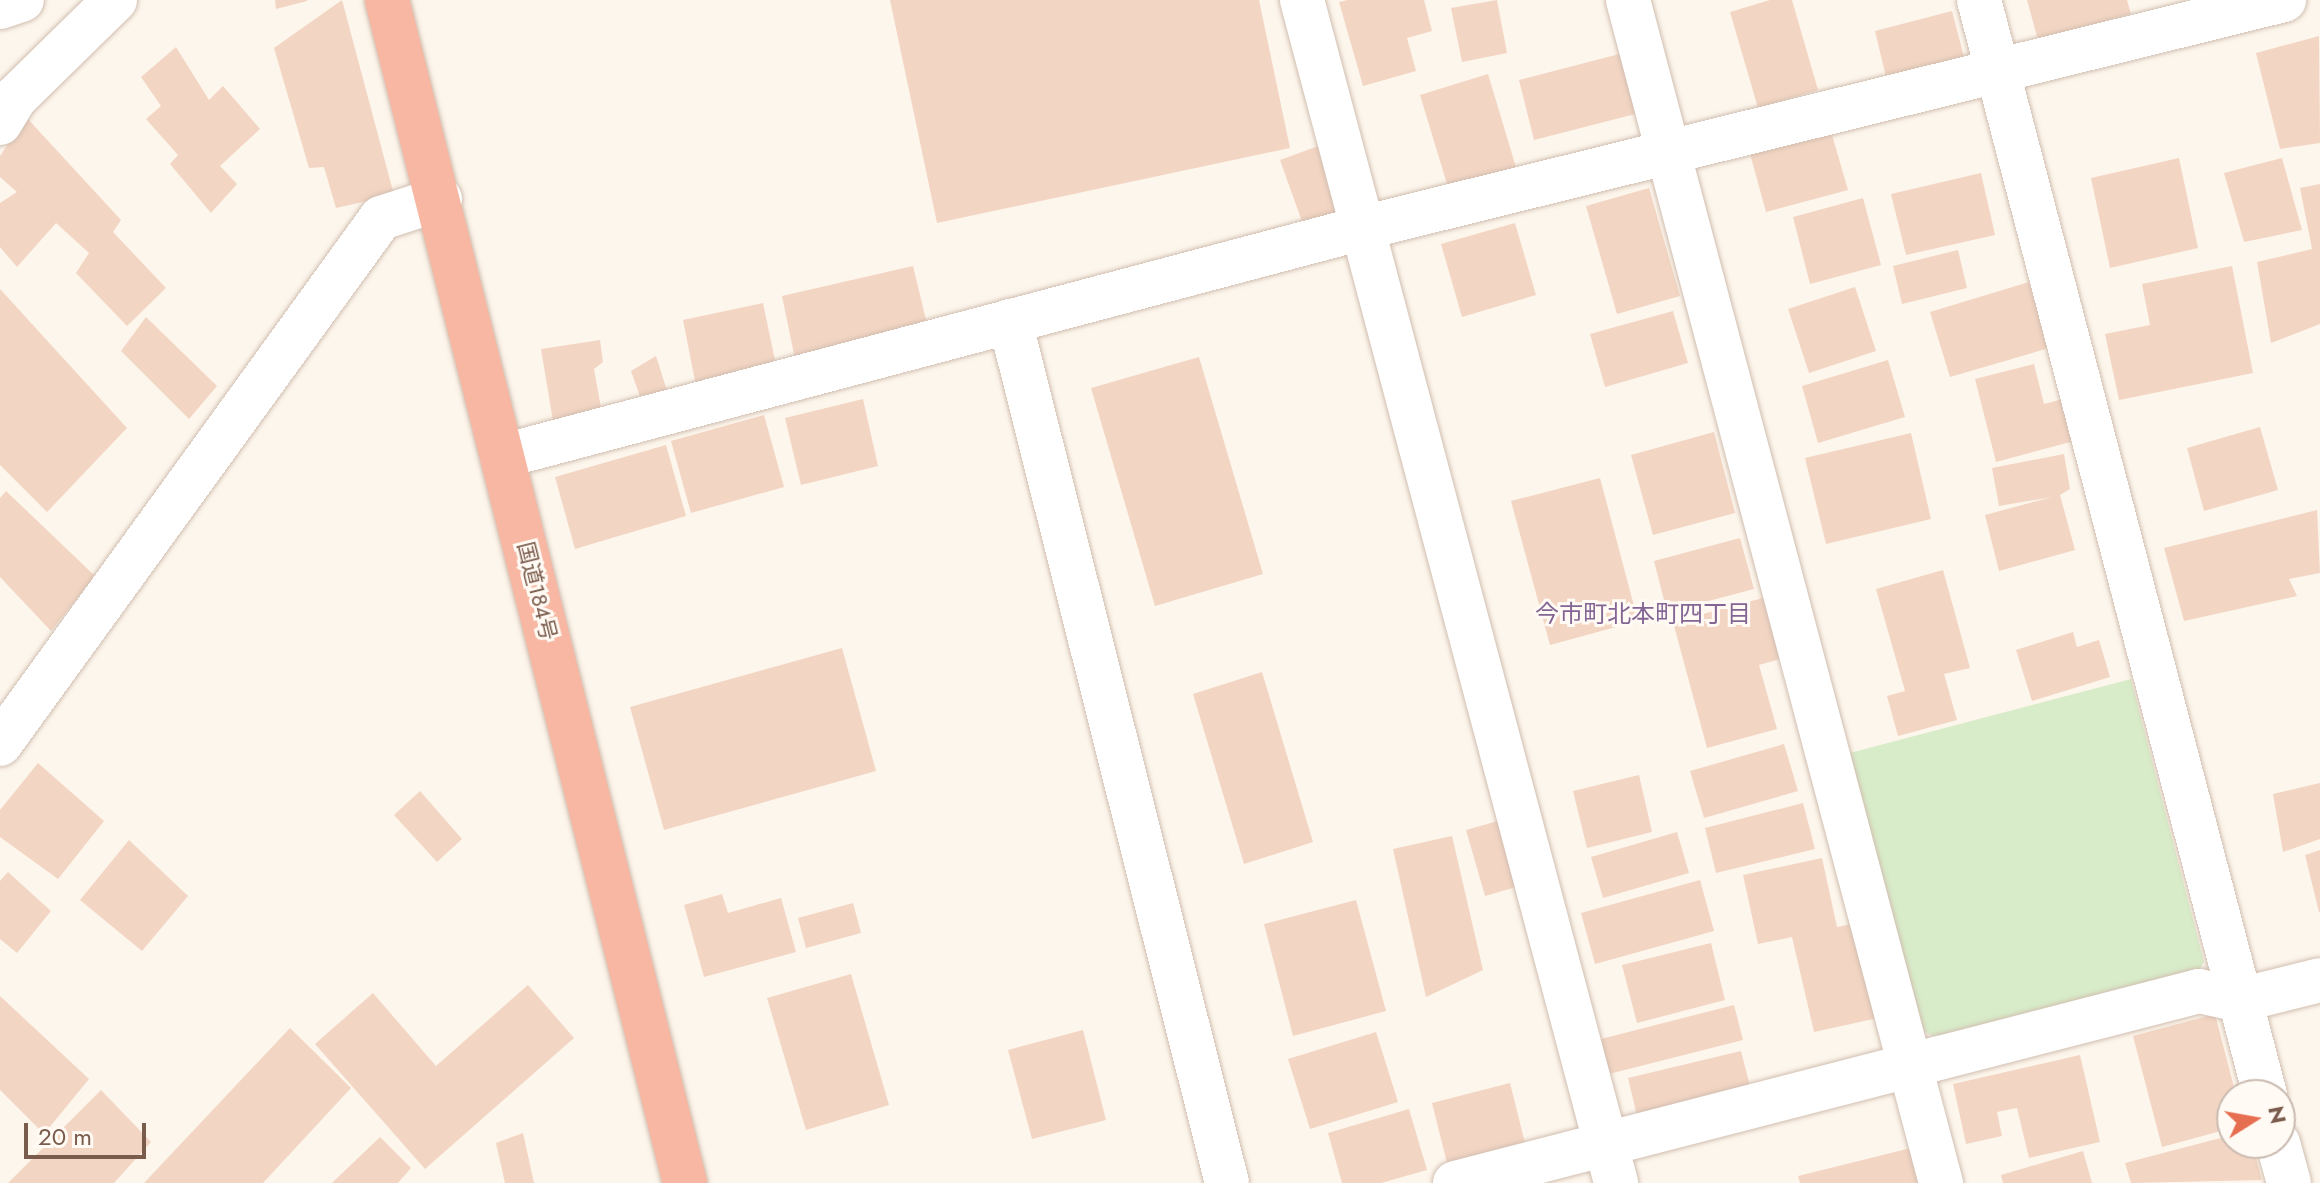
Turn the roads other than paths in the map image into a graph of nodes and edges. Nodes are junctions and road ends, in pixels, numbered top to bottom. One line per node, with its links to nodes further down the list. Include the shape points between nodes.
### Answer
1 (22, 0): 8 (street)
2 (115, 0): 10 (street, via 15,98)
3 (387, 0): 12 (highway, 国道184号)
4 (1302, 0): 13 (street)
5 (1628, 0): 11 (street)
6 (1979, 0): 9 (street)
7 (2284, 0): 9 (street)
8 (0, 7)
9 (1998, 72): 11 (street); 18 (street)
10 (0, 123)
11 (1669, 152): 13 (street); 19 (street)
12 (440, 199): 15 (highway, 国道184号); 16 (street, via 381,218)
13 (1362, 228): 14 (street); 22 (street)
14 (1010, 321): 15 (street); 24 (street)
15 (503, 456): 23 (highway, 国道184号)
16 (0, 744)
17 (2320, 980): 18 (street)
18 (2240, 1000): 19 (street, via 2199,991); 20 (street)
19 (1911, 1068): 22 (street); 26 (street)
20 (2261, 1079)
21 (2282, 1159): 27 (street)
22 (1610, 1164): 25 (street)
23 (685, 1183)
24 (1227, 1183)
25 (1455, 1183)
26 (1941, 1183)
27 (2289, 1183)

